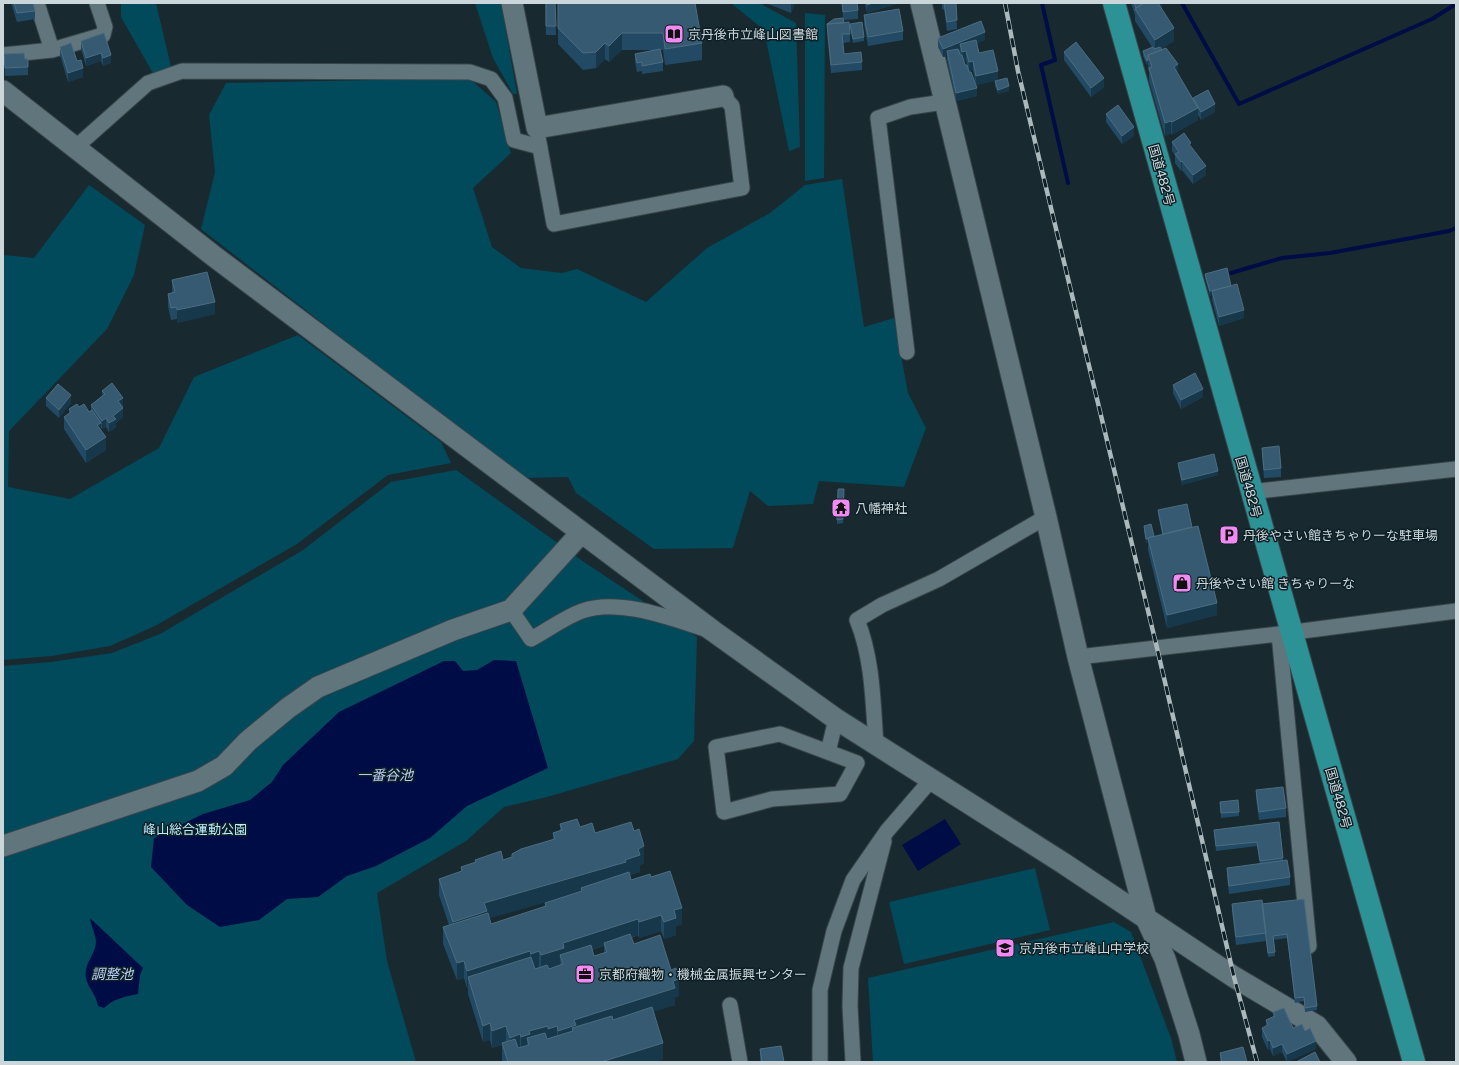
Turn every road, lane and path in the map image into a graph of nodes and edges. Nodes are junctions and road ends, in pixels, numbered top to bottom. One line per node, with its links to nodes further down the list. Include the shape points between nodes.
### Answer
1 (37, 3): 6 (street)
2 (97, 3): 6 (street, via 105,27 103,35)
3 (512, 3): 11 (street)
4 (921, 3): 10 (street)
5 (1114, 3): 15 (highway, 国道482号)
6 (52, 50): 7 (street)
7 (3, 55)
8 (3, 91): 12 (street)
9 (723, 96): 11 (street); 11 (street, via 732,106 742,188 554,224)
10 (944, 102): 13 (street, via 910,107 878,118); 16 (street)
11 (538, 138): 12 (street, via 514,140 505,98 491,79 470,72 182,71 148,83)
12 (76, 147): 17 (street, via 216,257)
13 (907, 352)
14 (1456, 469): 15 (street)
15 (1250, 492): 21 (highway, 国道482号)
16 (1046, 518): 22 (street); 24 (street, via 939,579 882,605 857,620 863,634)
17 (581, 533): 18 (street); 20 (street)
18 (511, 610): 20 (street, via 531,639 583,610 605,607 649,612); 28 (street, via 453,630 318,687 271,722 224,766 198,781)
19 (1456, 611): 21 (street)
20 (713, 631): 23 (street)
21 (1285, 633): 22 (street); 30 (street); 37 (highway, 国道482号)
22 (1078, 657): 29 (street)
23 (836, 719): 24 (street); 25 (street)
24 (876, 745): 26 (street)
25 (828, 752): 25 (street, via 780,734 716,747 724,812 772,799 840,794 857,763)
26 (931, 780): 27 (street); 29 (street)
27 (887, 831): 33 (street, via 853,880 834,931 820,990); 34 (street, via 851,968)
28 (3, 846)
29 (1146, 918): 35 (street, via 1165,959); 36 (street, via 1234,977 1316,1019)
30 (1311, 964)
31 (730, 1005): 32 (street)
32 (740, 1062)
33 (820, 1062)
34 (853, 1062)
35 (1196, 1062)
36 (1346, 1062)
37 (1414, 1062)

